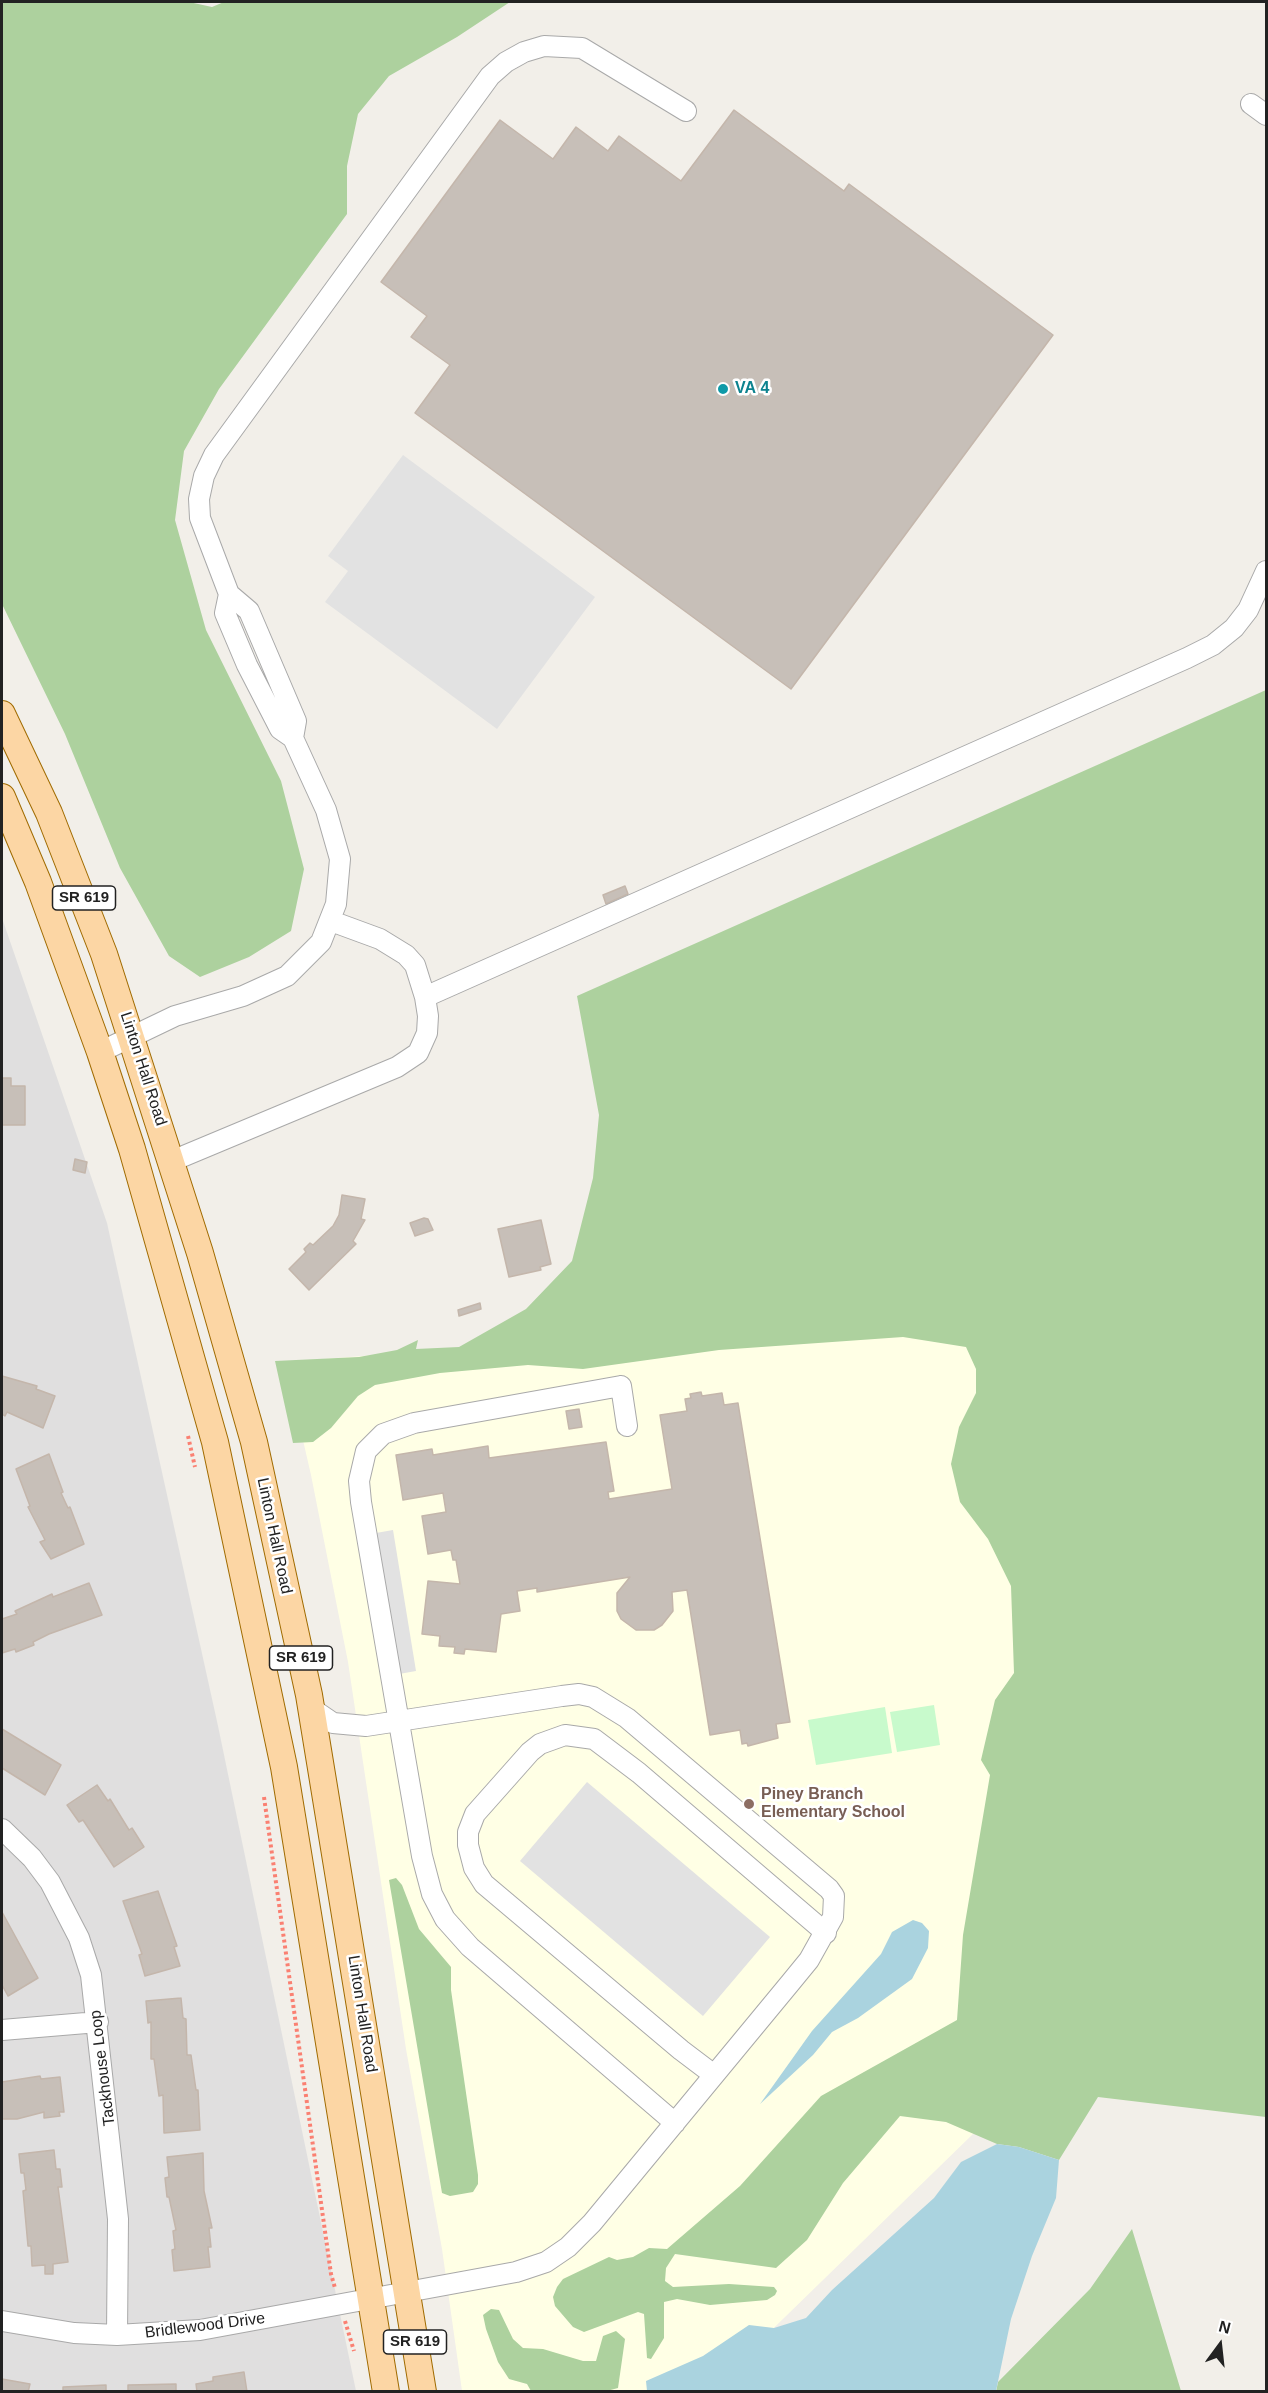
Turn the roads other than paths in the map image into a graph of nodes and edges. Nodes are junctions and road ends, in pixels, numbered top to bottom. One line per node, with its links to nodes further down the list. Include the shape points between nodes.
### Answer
1 (686, 111): 5 (street, via 582,48 544,46 506,62 490,76 214,455 204,476 200,518 229,594 245,605 296,721 293,738 326,810 340,859)
2 (1266, 571): 6 (street, via 1248,610 1213,645)
3 (2, 714): 7 (main road, Linton Hall Road / SR 619, via 81,890)
4 (2, 797): 8 (main road, SR 619, via 39,882)
5 (331, 921): 6 (street, via 362,930 406,955 415,965); 7 (street, via 321,942 287,976 243,996 175,1016)
6 (425, 997): 9 (street, via 427,1033 418,1053 409,1061)
7 (133, 1037): 8 (street); 9 (main road, Linton Hall Road / SR 619)
8 (100, 1052): 20 (main road, SR 619, via 132,1149 215,1442 259,1641 284,1767)
9 (172, 1161): 11 (main road, Linton Hall Road / SR 619, via 254,1442)
10 (627, 1426): 12 (street, via 621,1386 414,1423 383,1434 373,1442 359,1480)
11 (311, 1708): 12 (street, Bridlewood Drive, via 339,1724); 19 (main road, Linton Hall Road / SR 619)
12 (398, 1723): 14 (street, Bridlewood Drive, via 579,1694 602,1701 829,1889 835,1905); 18 (street, via 422,1857 432,1894 445,1919 470,1947)
13 (2, 1829): 15 (street, Tackhouse Loop, via 32,1858 66,1909 91,1975)
14 (826, 1933): 17 (street, Bridlewood Drive, via 809,1960); 17 (street, via 594,1739 565,1735 540,1744 475,1814 468,1845 474,1868 484,1884)
15 (98, 2022): 16 (street); 22 (street, Tackhouse Loop, via 118,2219)
16 (2, 2030)
17 (714, 2075): 18 (street, Bridlewood Drive)
18 (675, 2123): 19 (street, Bridlewood Drive, via 592,2223 546,2262 516,2272)
19 (407, 2293): 20 (street, Bridlewood Drive); 24 (main road, Linton Hall Road / SR 619)
20 (372, 2300): 22 (street, Bridlewood Drive, via 200,2330); 23 (main road, SR 619)
21 (2, 2321): 22 (street, Bridlewood Drive, via 74,2333)
22 (117, 2335)
23 (386, 2391)
24 (423, 2391)

